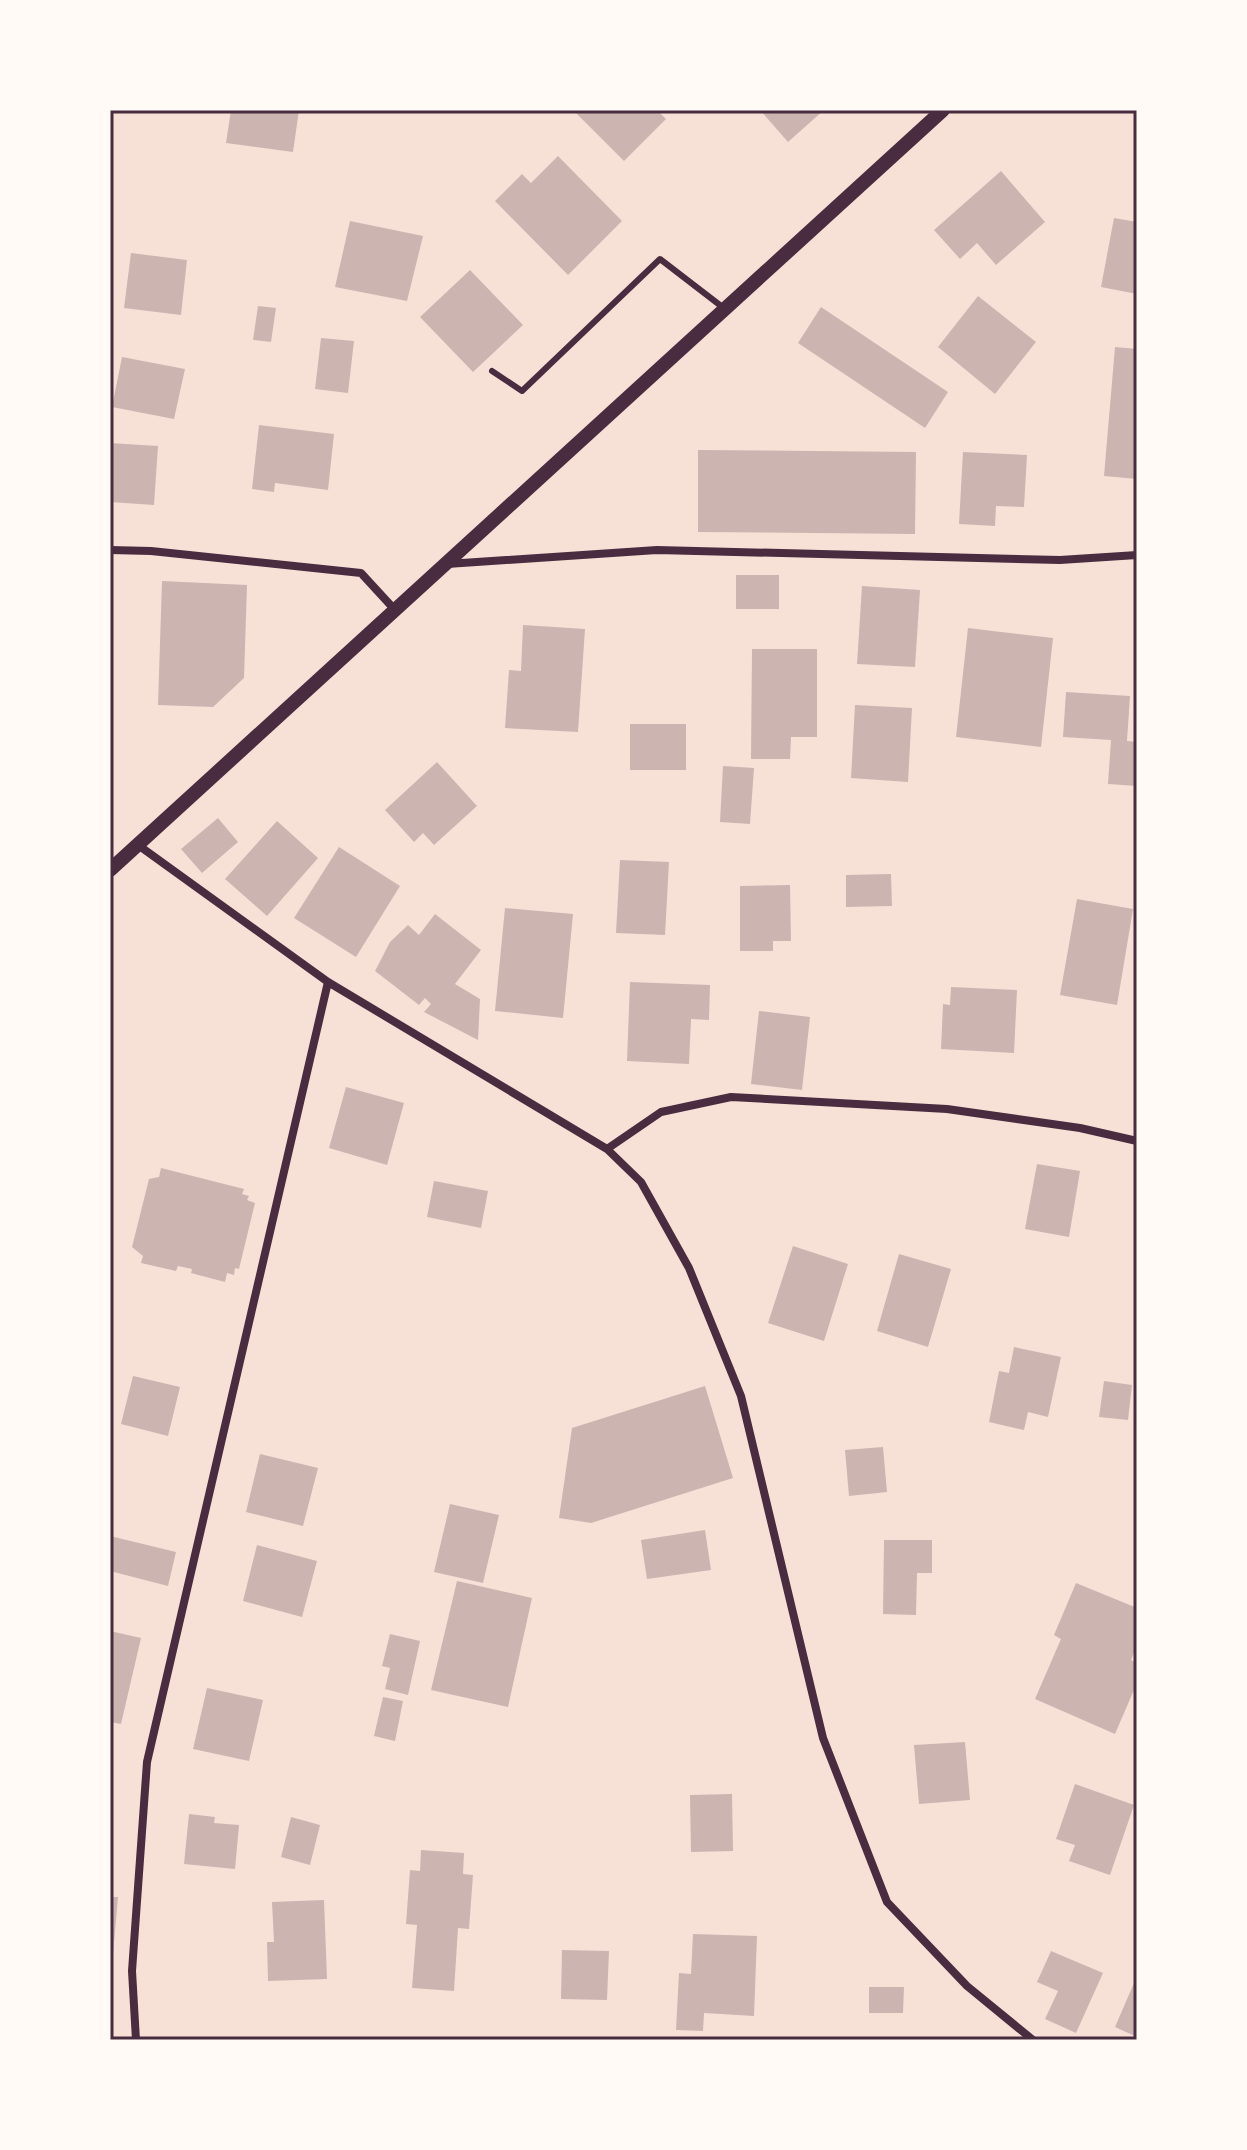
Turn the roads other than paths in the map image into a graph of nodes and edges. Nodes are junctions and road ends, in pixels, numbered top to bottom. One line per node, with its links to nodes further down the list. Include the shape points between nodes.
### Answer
1 (943, 110): 2 (street)
2 (725, 309): 3 (lane, via 660,259 522,391); 6 (street)
3 (492, 371)
4 (110, 550): 7 (street, via 361,573)
5 (1137, 555): 6 (street, via 1060,560 657,550)
6 (446, 564): 7 (street)
7 (395, 610): 8 (street)
8 (138, 845): 9 (street); 10 (street)
9 (110, 870)
10 (328, 982): 12 (street); 13 (street, via 147,1762 132,1971)
11 (1137, 1141): 12 (street, via 947,1109 731,1097 661,1112)
12 (607, 1149): 14 (street, via 641,1182 689,1268 741,1396 823,1738 887,1902 967,1986)
13 (136, 2040)
14 (1033, 2040)

